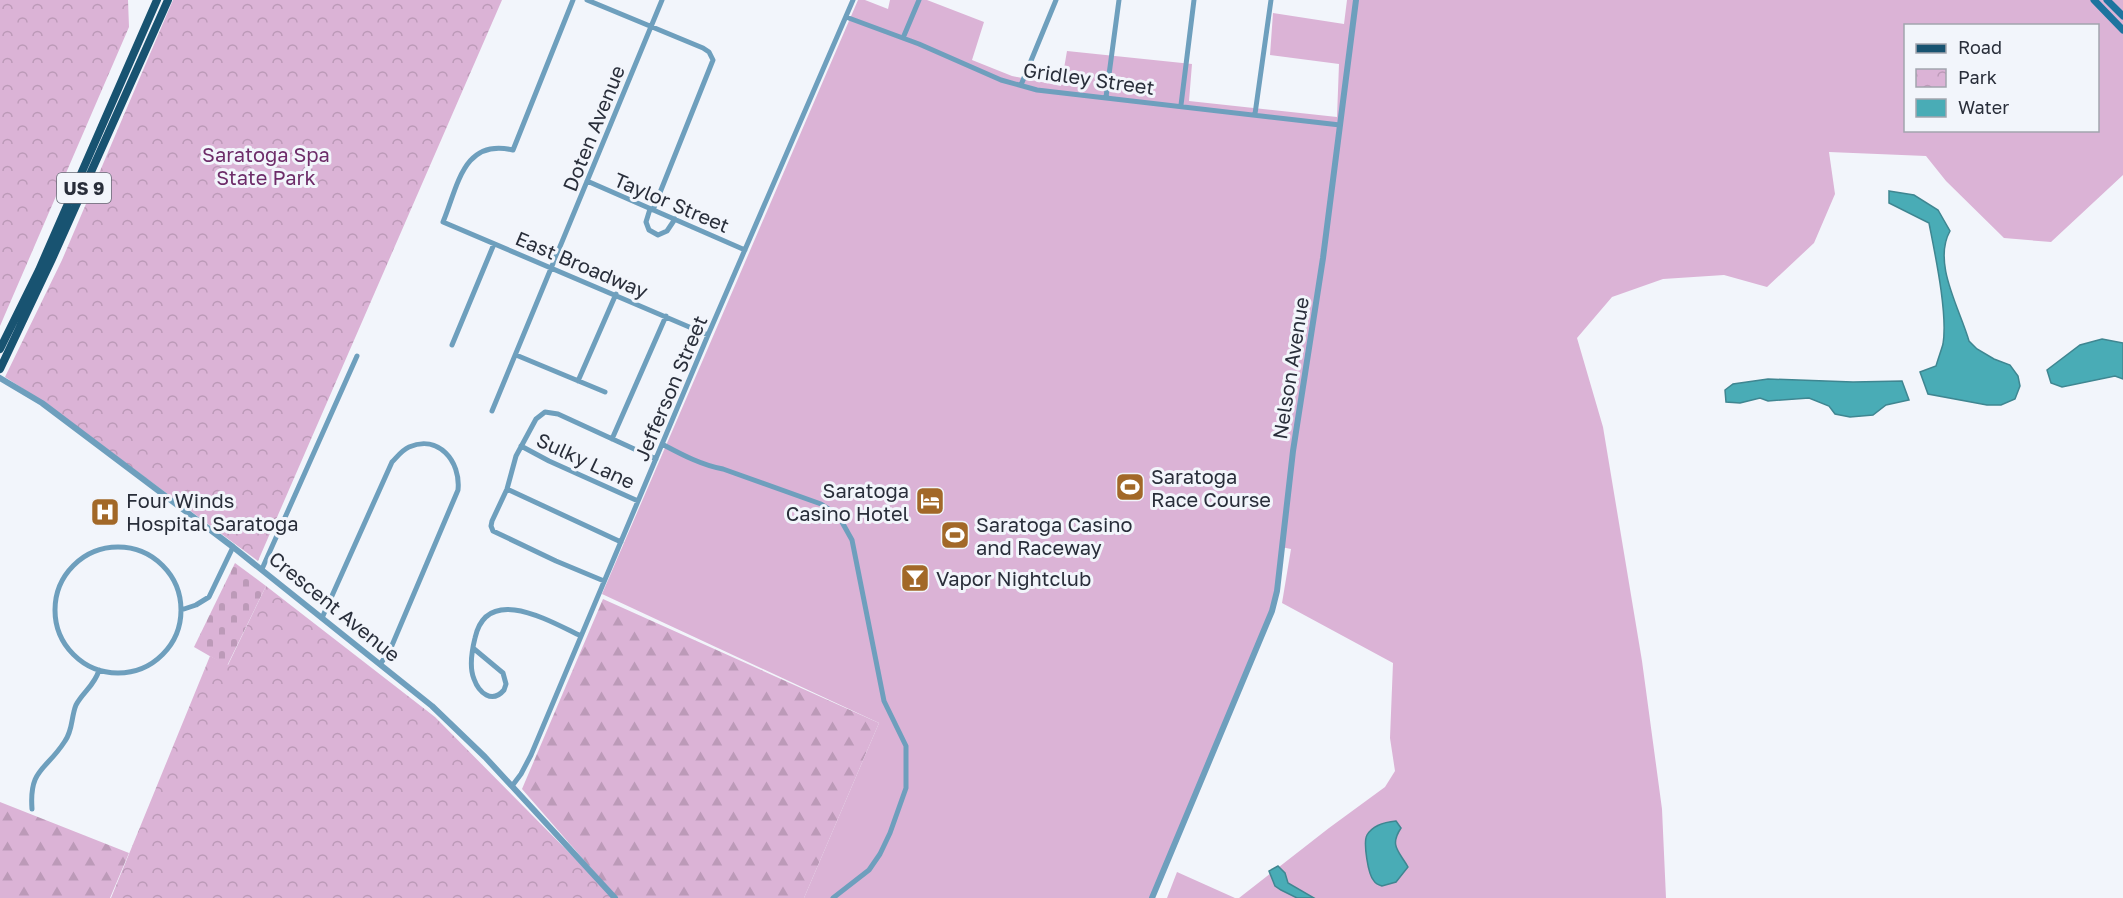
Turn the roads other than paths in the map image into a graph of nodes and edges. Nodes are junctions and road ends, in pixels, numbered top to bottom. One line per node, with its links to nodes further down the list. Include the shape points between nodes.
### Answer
1 (573, 0): 28 (street, East Broadway, via 513,150 490,147 473,156 464,169 444,222)
2 (587, 0): 17 (street)
3 (662, 0): 17 (street, Doten Avenue)
4 (853, 0): 16 (street, Jefferson Street)
5 (919, 0): 19 (street)
6 (1056, 0): 20 (street)
7 (1119, 0): 21 (street)
8 (1194, 0): 22 (street)
9 (1270, 0): 23 (street)
10 (1356, 0): 24 (street, Nelson Avenue)
11 (2094, 0): 18 (main road)
12 (2107, 0): 15 (main road)
13 (155, 1): 14 (street); 35 (main road, US 9, via 39,270)
14 (166, 3): 38 (main road, US 9)
15 (2123, 16)
16 (846, 17): 19 (street, Gridley Street); 29 (street, Jefferson Street)
17 (651, 26): 25 (street, Doten Avenue); 26 (street, via 703,48 713,60)
18 (2123, 30)
19 (903, 38): 20 (street, Gridley Street)
20 (1021, 85): 21 (street, Gridley Street)
21 (1106, 97): 22 (street, Gridley Street)
22 (1181, 105): 23 (street, Gridley Street)
23 (1255, 114): 24 (street, Gridley Street)
24 (1340, 125): 63 (street, Nelson Avenue, via 1272,611)
25 (587, 181): 26 (street, Taylor Street); 30 (street, Doten Avenue)
26 (652, 209): 27 (street, Taylor Street); 27 (street, via 646,222 649,230 658,235 667,231)
27 (675, 219): 29 (street, Taylor Street)
28 (494, 244): 30 (street, East Broadway); 34 (street)
29 (745, 250): 33 (street, Jefferson Street)
30 (553, 268): 31 (street, East Broadway); 36 (street, Doten Avenue)
31 (616, 294): 32 (street, East Broadway); 40 (street)
32 (666, 316): 33 (street, East Broadway); 43 (street)
33 (708, 334): 44 (street, Jefferson Street)
34 (452, 345)
35 (0, 349)
36 (516, 354): 40 (street); 42 (street, Doten Avenue)
37 (357, 356): 51 (street)
38 (0, 369)
39 (0, 378): 50 (street, Crescent Avenue, via 42,403)
40 (578, 381): 41 (street)
41 (605, 392)
42 (492, 411)
43 (612, 439): 45 (street, via 558,414 545,412 538,415); 46 (street)
44 (662, 444): 46 (street, Jefferson Street); 62 (street, via 713,467 821,504 838,515 852,540 884,701 906,746 906,788 880,854 869,870)
45 (521, 446): 47 (street); 48 (street, Sulky Lane)
46 (656, 459): 48 (street, Jefferson Street)
47 (507, 489): 49 (street); 52 (street, via 491,524 494,531)
48 (638, 501): 49 (street, Jefferson Street)
49 (621, 542): 52 (street, Jefferson Street)
50 (233, 547): 51 (street, Crescent Avenue); 53 (street, via 208,597)
51 (262, 569): 54 (street, Crescent Avenue)
52 (604, 581): 55 (street, Jefferson Street)
53 (182, 610): 58 (street, via 179,629 170,647 156,661 138,670 119,673); 58 (street, via 176,584 149,555 118,548 86,556 60,585 57,624 68,648)
54 (322, 618): 57 (street, Crescent Avenue); 57 (street, via 392,462 411,446 443,450 457,466 458,489)
55 (581, 636): 56 (street, via 526,611 502,610 481,622); 59 (street, Jefferson Street, via 527,765)
56 (473, 648): 56 (street, via 472,676 478,690 488,696 500,694 506,684 503,673)
57 (381, 663): 59 (street, Crescent Avenue, via 432,706)
58 (99, 670): 60 (street, via 96,681 75,708 65,741 36,774)
59 (512, 786): 61 (street, Crescent Avenue)
60 (32, 809)
61 (615, 898)
62 (833, 898)
63 (1152, 898)

